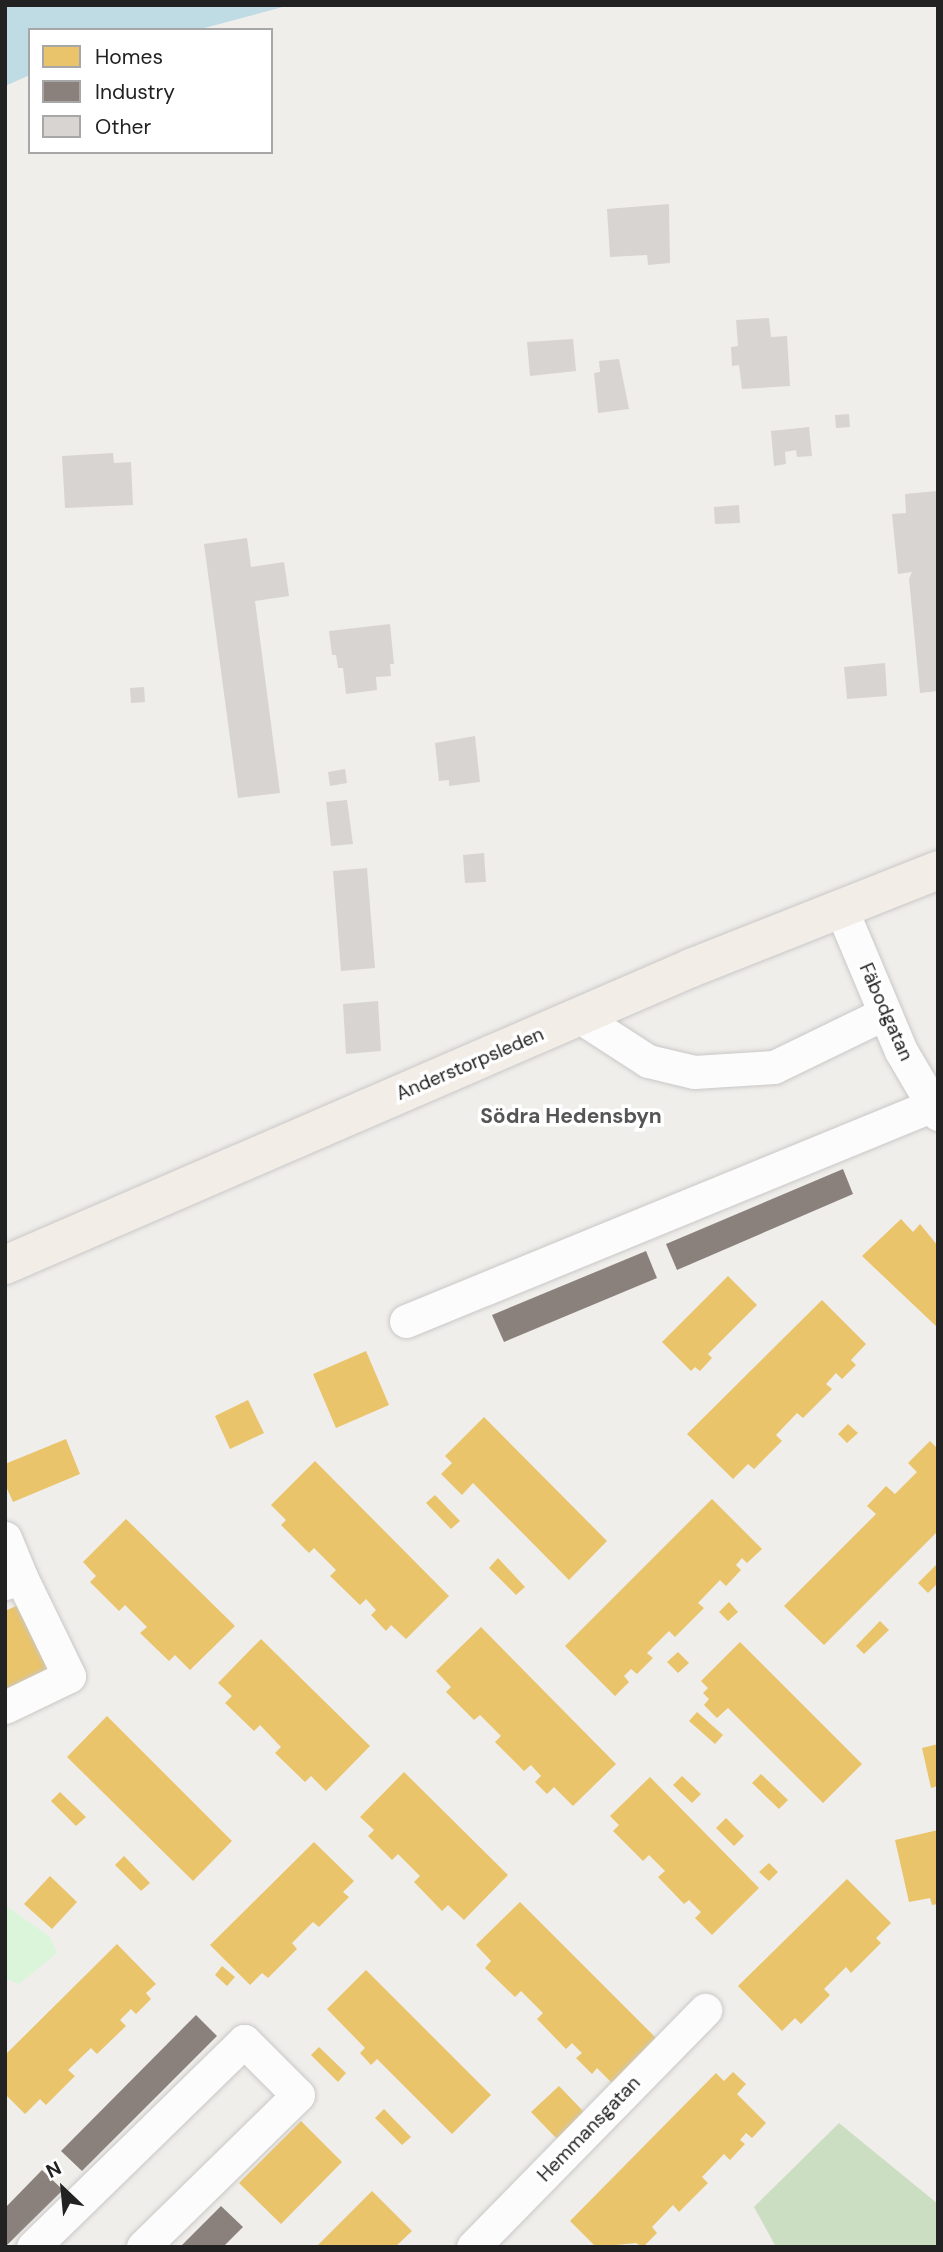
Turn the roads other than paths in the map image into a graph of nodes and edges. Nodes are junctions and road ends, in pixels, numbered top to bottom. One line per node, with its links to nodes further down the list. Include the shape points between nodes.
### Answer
1 (938, 870): 2 (main road, Anderstorpsleden)
2 (841, 906): 3 (street, Fäbodgatan); 4 (main road, Anderstorpsleden)
3 (885, 1013): 4 (street, via 774,1067 694,1072 648,1061); 5 (street, Fäbodgatan)
4 (580, 1017): 6 (main road, Anderstorpsleden)
5 (936, 1107): 7 (street)
6 (5, 1265)
7 (406, 1321)
8 (5, 1538): 9 (street)
9 (13, 1580): 10 (street, via 69,1676)
10 (5, 1707)
11 (705, 2010): 14 (street, Hemmansgatan)
12 (33, 2247): 13 (street, via 244,2041 298,2095)
13 (143, 2247)
14 (473, 2247)

